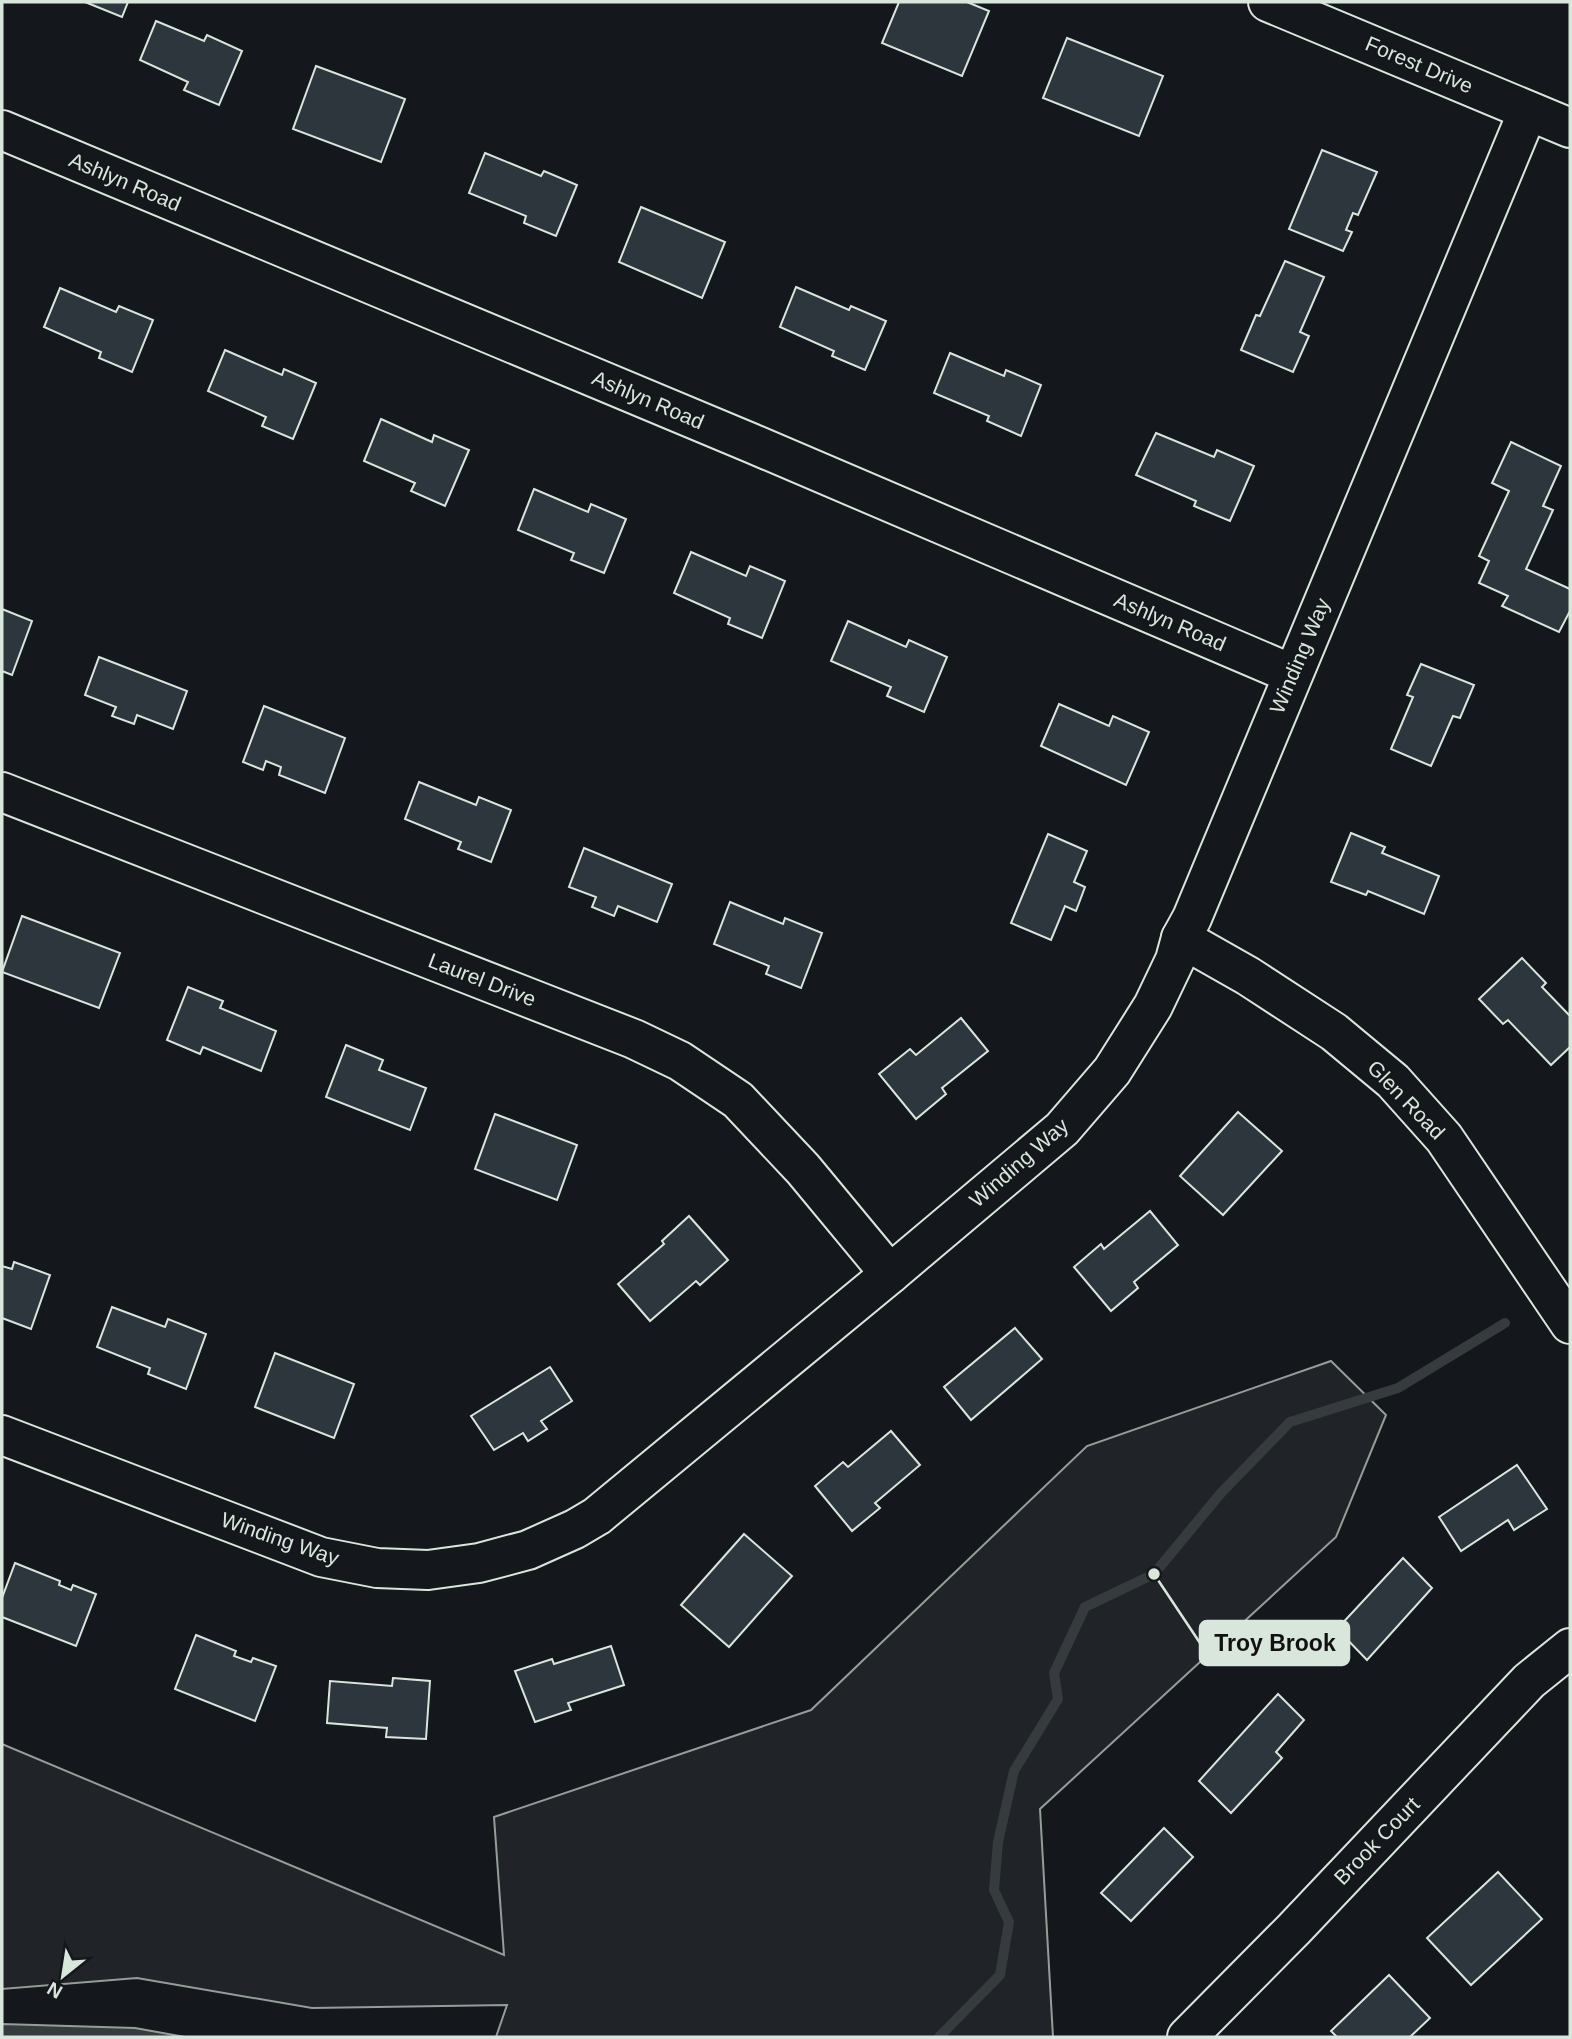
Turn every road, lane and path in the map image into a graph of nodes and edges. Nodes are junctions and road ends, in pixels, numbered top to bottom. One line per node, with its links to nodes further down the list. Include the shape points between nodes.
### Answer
1 (1268, 2): 2 (street, Forest Drive)
2 (1528, 111): 3 (street, Forest Drive); 5 (street, Winding Way)
3 (1570, 128)
4 (2, 130): 5 (street, Ashlyn Road)
5 (1292, 674): 7 (street, Winding Way)
6 (2, 792): 8 (street, Laurel Drive, via 680,1061 738,1100 803,1169)
7 (1181, 938): 8 (street, Winding Way, via 1153,1006 1112,1071 1062,1129); 9 (street, Glen Road, via 1334,1032 1393,1081 1444,1138)
8 (890, 1274): 10 (street, Winding Way, via 597,1516 528,1550 479,1563 428,1570 377,1568 321,1557)
9 (1570, 1324)
10 (2, 1435)
11 (1570, 1648): 12 (street, Brook Court, via 1529,1681)
12 (1187, 2037)

